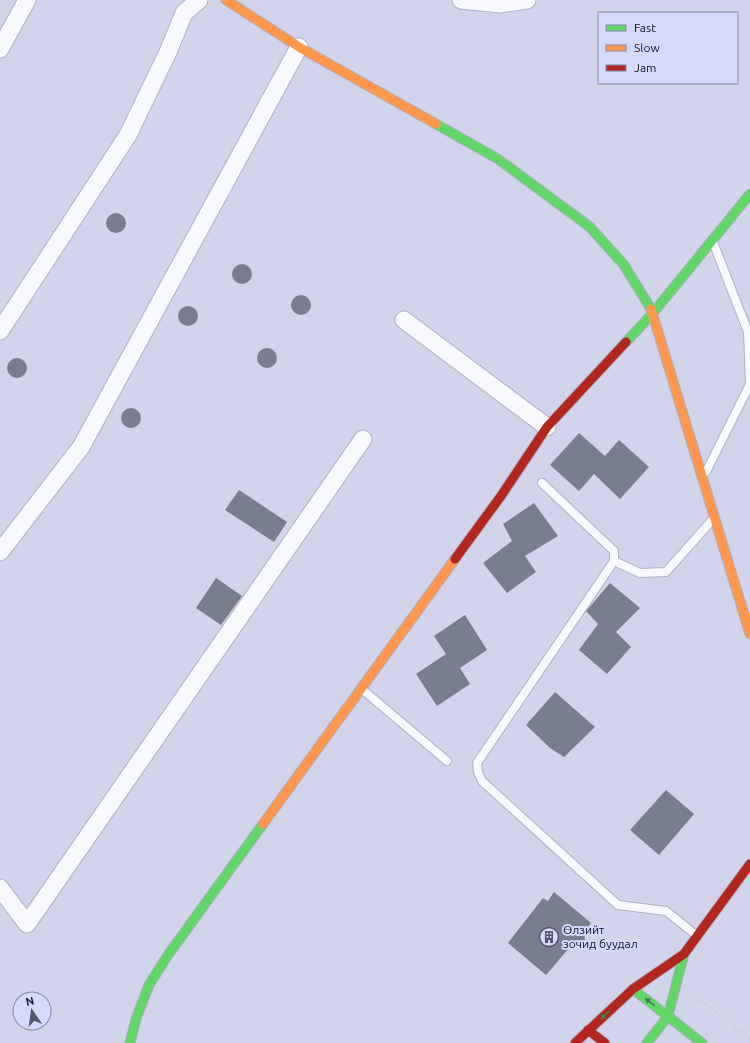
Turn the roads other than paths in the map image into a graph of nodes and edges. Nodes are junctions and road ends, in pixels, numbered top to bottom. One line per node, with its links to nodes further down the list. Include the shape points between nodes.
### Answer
1 (27, 0): 7 (street)
2 (199, 0): 12 (street, via 184,13 128,135)
3 (226, 0): 6 (street)
4 (461, 0): 5 (street, via 500,4)
5 (527, 0)
6 (299, 47): 10 (street, via 498,159 590,227 624,265); 18 (street, via 81,446)
7 (0, 49)
8 (750, 194): 9 (street)
9 (712, 238): 10 (street); 15 (lane, via 748,332 750,384)
10 (652, 313): 13 (street); 15 (street)
11 (404, 320): 13 (street)
12 (0, 331)
13 (547, 427): 21 (street, via 501,496)
14 (363, 439): 24 (street, via 27,924)
15 (703, 478): 17 (street)
16 (542, 483): 19 (lane, via 614,551)
17 (715, 518): 19 (lane, via 666,572 640,573); 20 (street)
18 (0, 552)
19 (614, 561): 25 (lane, via 478,763 478,772 482,781 618,905 666,911)
20 (750, 634)
21 (360, 688): 22 (lane); 30 (street, via 168,955 149,985)
22 (447, 761)
23 (750, 864): 25 (street)
24 (0, 888)
25 (697, 936): 26 (street)
26 (684, 954): 27 (street); 28 (street)
27 (633, 989): 28 (street, one-way to 27); 29 (street, one-way to 29)
28 (668, 1016): 33 (street); 34 (street)
29 (588, 1030): 31 (street); 32 (street)
30 (130, 1043)
31 (575, 1043)
32 (605, 1043)
33 (647, 1043)
34 (702, 1043)

